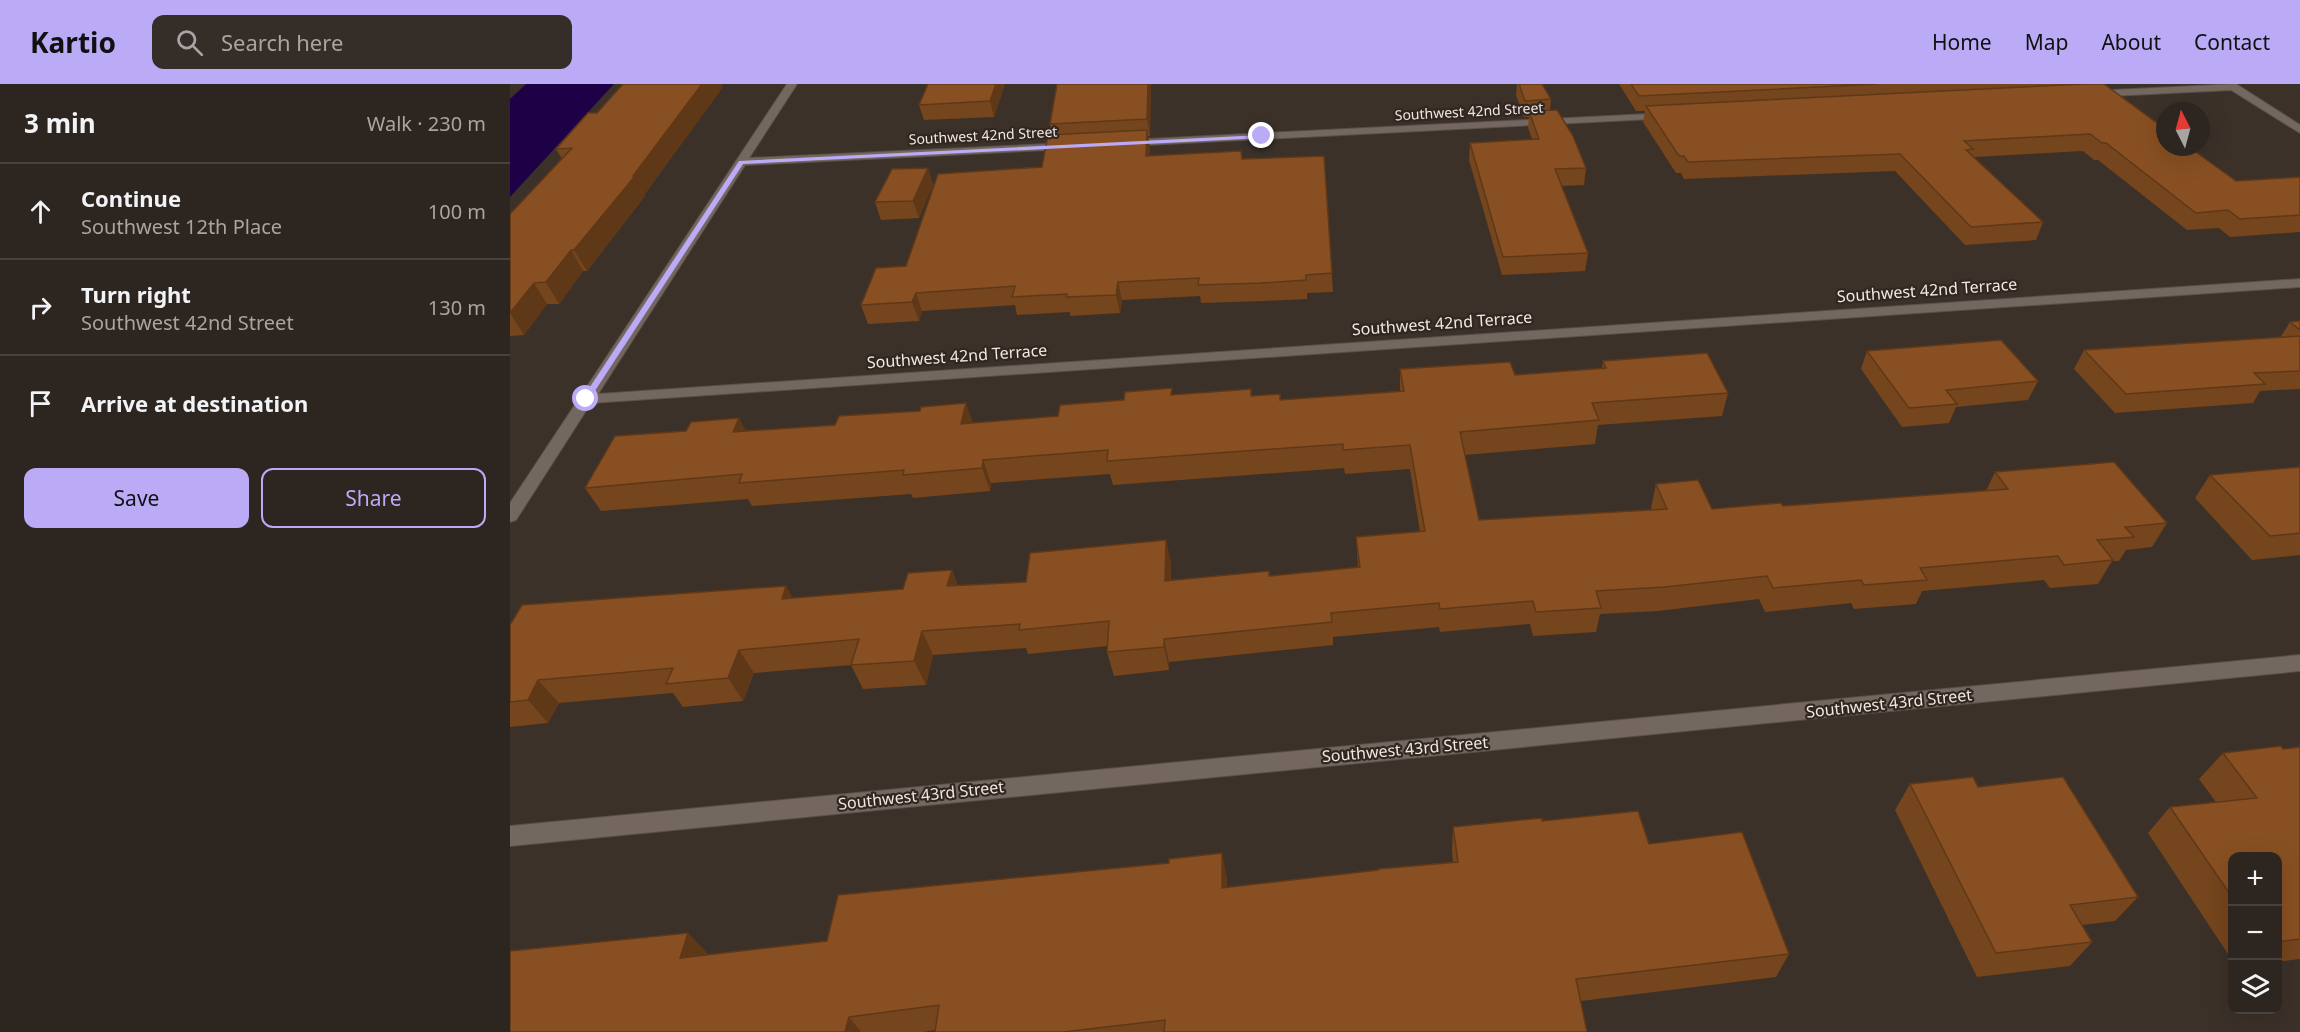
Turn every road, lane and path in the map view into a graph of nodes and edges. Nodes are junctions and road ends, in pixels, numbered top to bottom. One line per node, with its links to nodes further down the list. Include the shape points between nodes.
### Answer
1 (792, 84): 8 (street)
2 (2231, 85): 3 (street); 5 (street)
3 (2079, 94)
4 (1676, 115): 6 (street, Southwest 42nd Street)
5 (2300, 130)
6 (1120, 143)
7 (1084, 145): 8 (street, Southwest 42nd Street)
8 (741, 162): 10 (street)
9 (2300, 283): 10 (street, Southwest 42nd Terrace)
10 (586, 399): 11 (street)
11 (510, 516)
12 (2300, 663): 13 (street, Southwest 43rd Street)
13 (510, 836)

